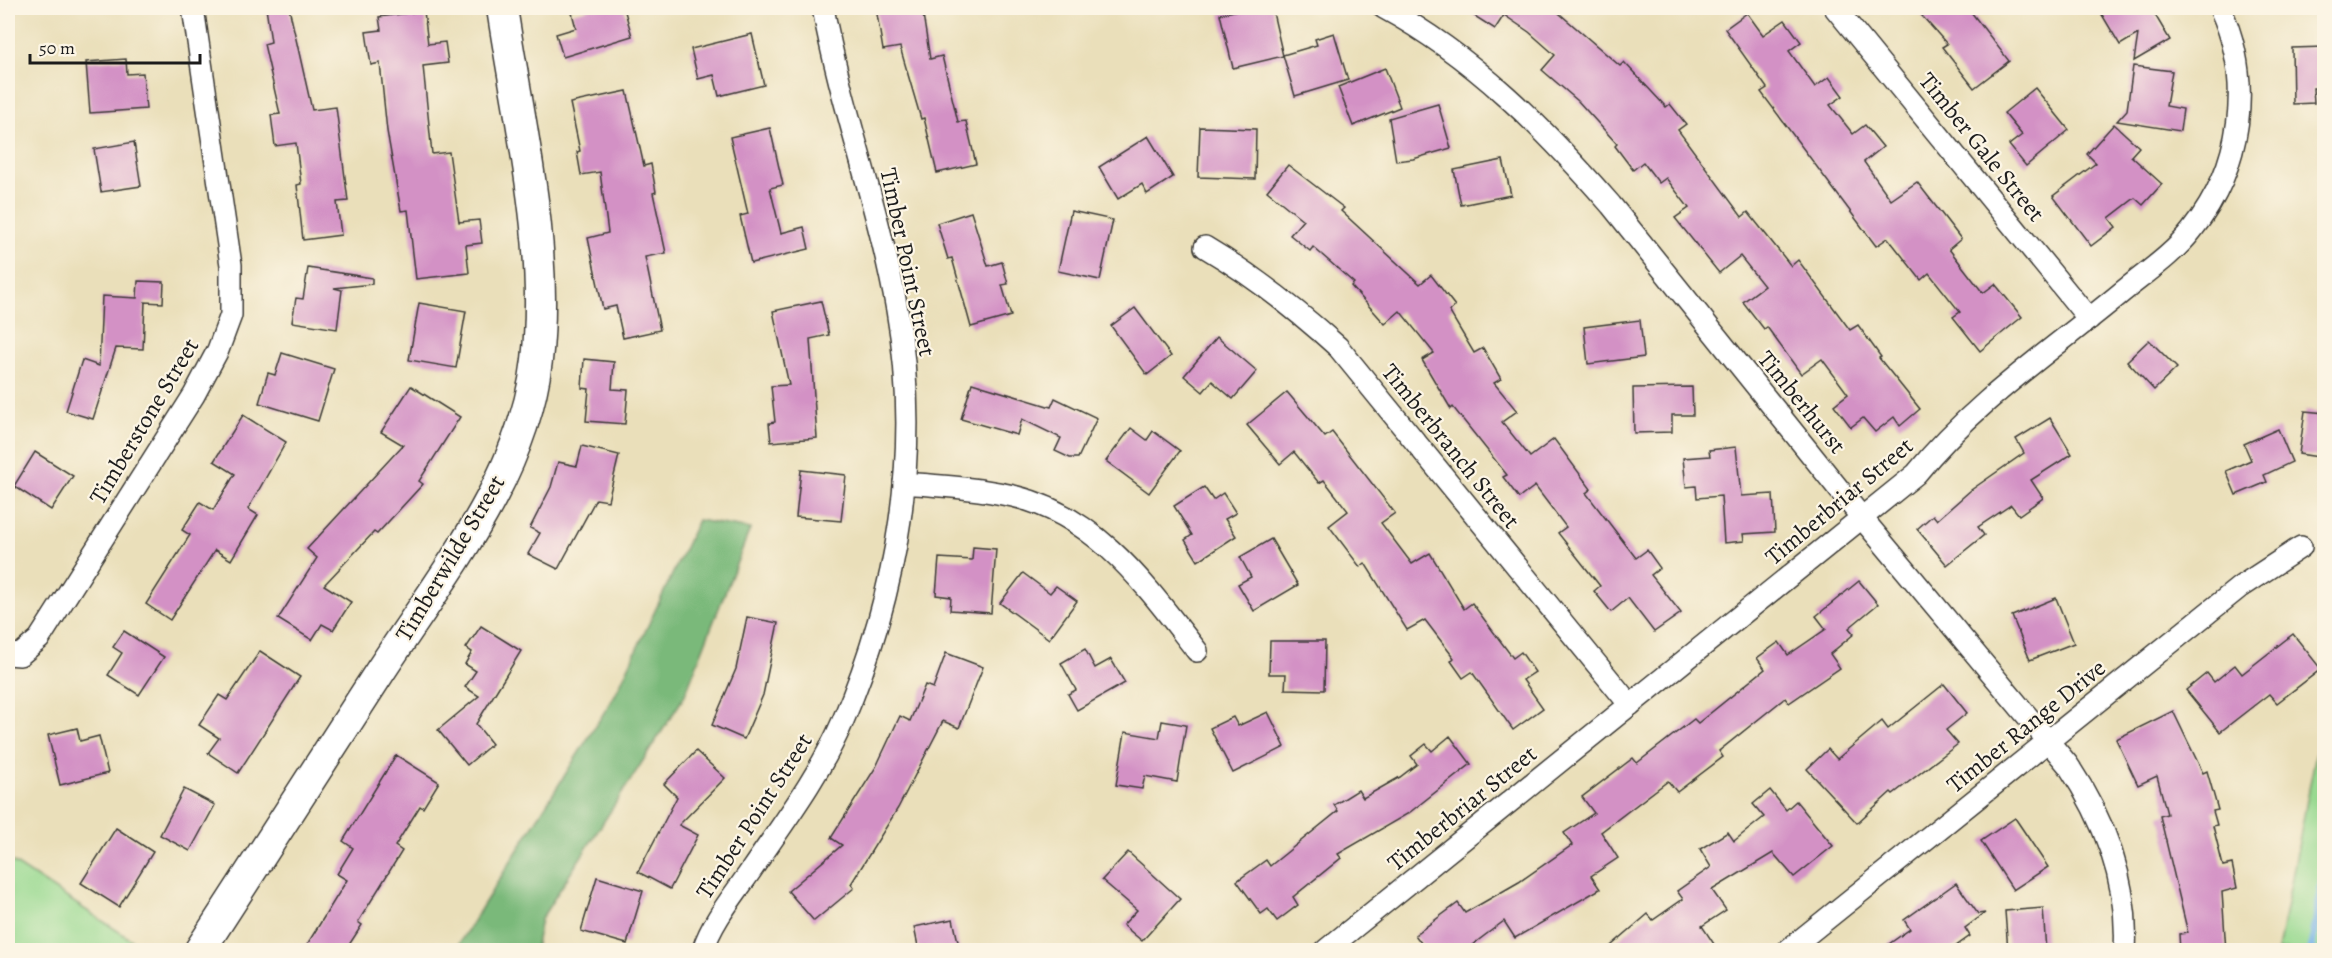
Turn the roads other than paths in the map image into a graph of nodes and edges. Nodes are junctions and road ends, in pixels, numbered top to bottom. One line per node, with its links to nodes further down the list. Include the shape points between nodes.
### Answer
1 (194, 8): 13 (street, Timberstone Street, via 231,264 231,315 194,395 39,639)
2 (502, 8): 16 (street, Timberwilde Street, via 540,274 537,361 529,399 515,442 478,521)
3 (823, 8): 9 (street, Timber Point Street, via 835,73 897,309 906,366)
4 (1384, 8): 10 (street, Timberhurst, via 1461,59 1526,112 1569,157)
5 (1836, 8): 8 (street, Timber Gale Street)
6 (2220, 8): 8 (street, Timberbriar Street, via 2232,45 2239,92 2232,160 2218,193 2192,232)
7 (1205, 247): 14 (street, Timberbranch Street, via 1245,270 1338,347)
8 (2089, 319): 10 (street, Timberbriar Street, via 1982,406 1916,474)
9 (904, 483): 12 (street, via 992,492 1062,515 1104,541 1122,558); 17 (street, Timber Point Street, via 887,597 869,657 841,726 805,793 727,905)
10 (1862, 518): 14 (street, Timberbriar Street); 15 (street, Timberhurst)
11 (2301, 548): 15 (street, Timber Range Drive, via 2240,586)
12 (1197, 651)
13 (14, 655)
14 (1630, 705): 18 (street, Timberbriar Street)
15 (2049, 741): 19 (street, Timber Range Drive); 20 (street, Timberhurst, via 2087,794 2111,847 2124,907)
16 (200, 951)
17 (703, 951)
18 (1326, 951)
19 (1788, 951)
20 (2125, 951)

